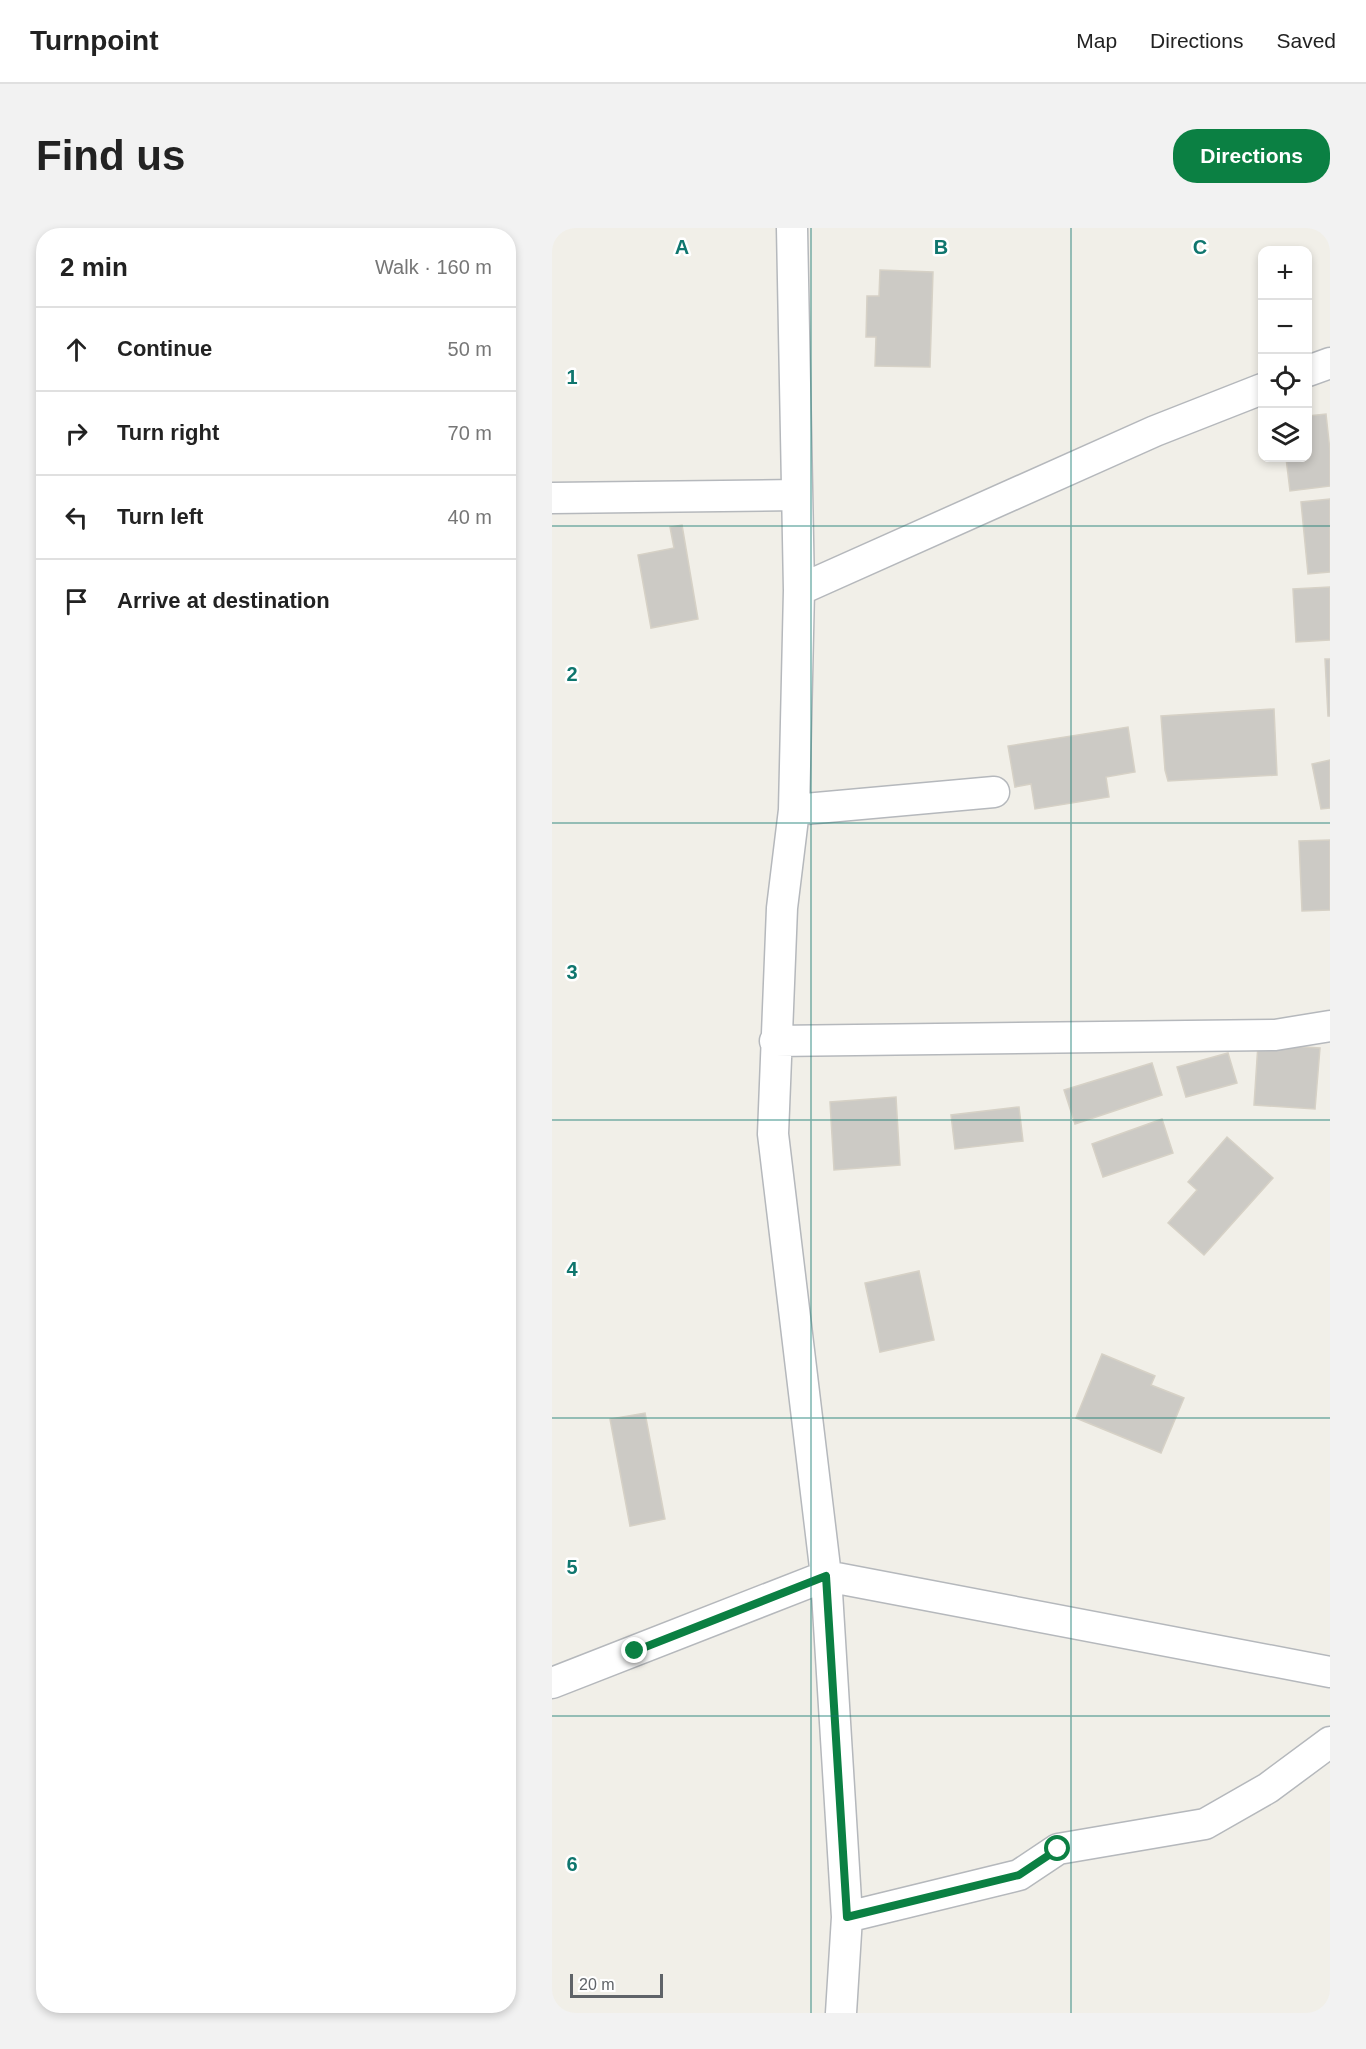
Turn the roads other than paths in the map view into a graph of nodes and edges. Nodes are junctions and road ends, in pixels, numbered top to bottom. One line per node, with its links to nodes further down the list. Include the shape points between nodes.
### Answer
1 (792, 228): 5 (street)
2 (1330, 363): 3 (street)
3 (1312, 370)
4 (1258, 391): 7 (street, via 1155,430)
5 (797, 495): 6 (street); 7 (street)
6 (552, 498)
7 (799, 590): 9 (street)
8 (994, 792): 9 (street)
9 (794, 810): 11 (street, via 782,908)
10 (1330, 1026): 11 (street, via 1275,1035)
11 (775, 1041): 12 (street, via 773,1134)
12 (826, 1576): 13 (street); 14 (street); 16 (street)
13 (1330, 1672)
14 (552, 1683)
15 (1330, 1742): 16 (street, via 1268,1788 1205,1824 1058,1849 1019,1875)
16 (847, 1917): 17 (street)
17 (841, 2013)

